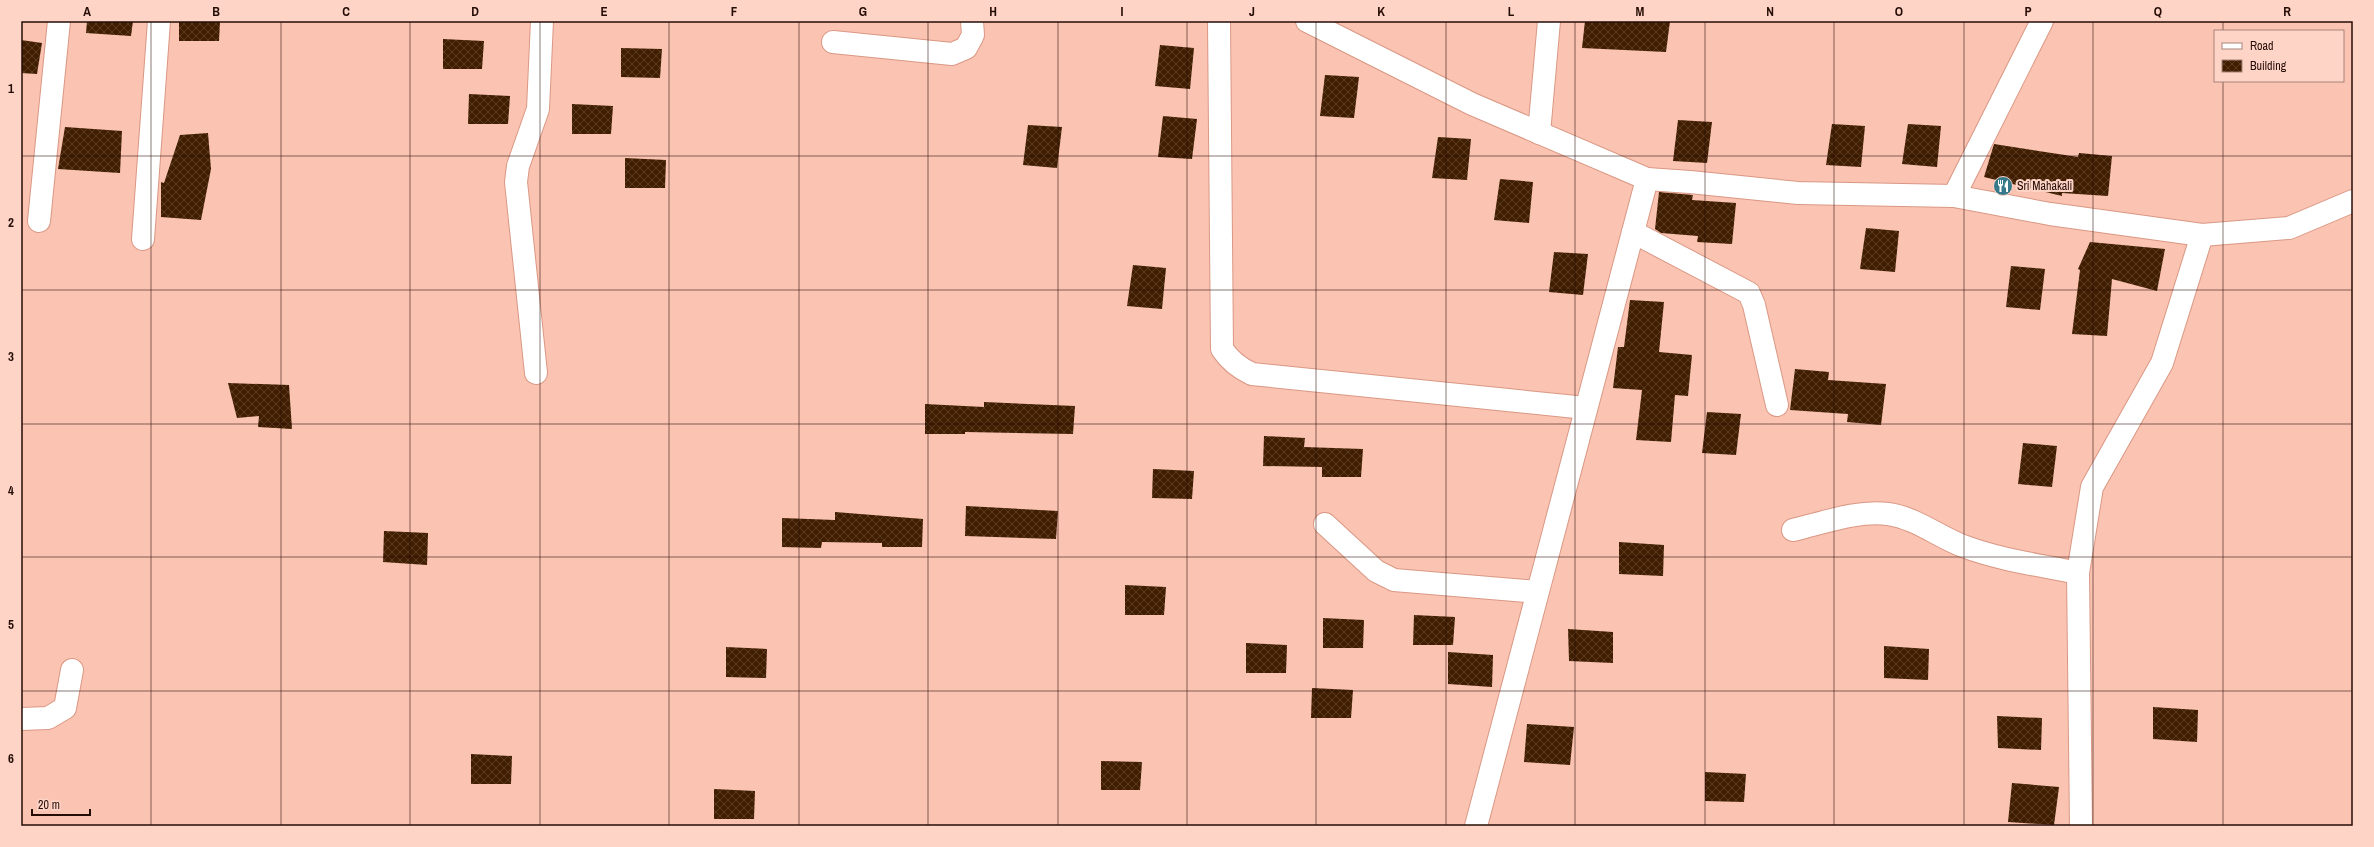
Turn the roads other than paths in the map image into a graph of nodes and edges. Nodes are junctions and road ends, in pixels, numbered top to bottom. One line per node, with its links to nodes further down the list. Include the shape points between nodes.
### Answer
1 (59, 21): 14 (street)
2 (159, 21): 17 (street)
3 (542, 21): 18 (street, via 538,109 518,166 516,182)
4 (972, 21): 9 (street, via 972,35 966,48 952,54)
5 (1219, 21): 20 (street, via 1222,349 1229,359 1240,369 1252,374)
6 (1307, 21): 10 (street, via 1472,104)
7 (1548, 21): 10 (street)
8 (2042, 21): 12 (street)
9 (833, 42)
10 (1539, 133): 11 (street)
11 (1647, 179): 12 (street, via 1798,194); 15 (street)
12 (1954, 196): 16 (street, via 2058,215)
13 (2353, 201): 16 (street, via 2289,228)
14 (39, 221)
15 (1633, 232): 19 (street, via 1749,293); 20 (street)
16 (2202, 235): 23 (street, via 2162,363 2092,487)
17 (143, 239)
18 (536, 372)
19 (1777, 405)
20 (1586, 408): 24 (street)
21 (1325, 524): 24 (street, via 1376,571 1394,580)
22 (1793, 530): 23 (street, via 1862,515 1887,514 1906,517 1962,546 1984,553)
23 (2078, 573): 28 (street)
24 (1538, 592): 27 (street)
25 (72, 670): 26 (street, via 65,708 48,718)
26 (21, 719)
27 (1476, 826)
28 (2081, 826)

